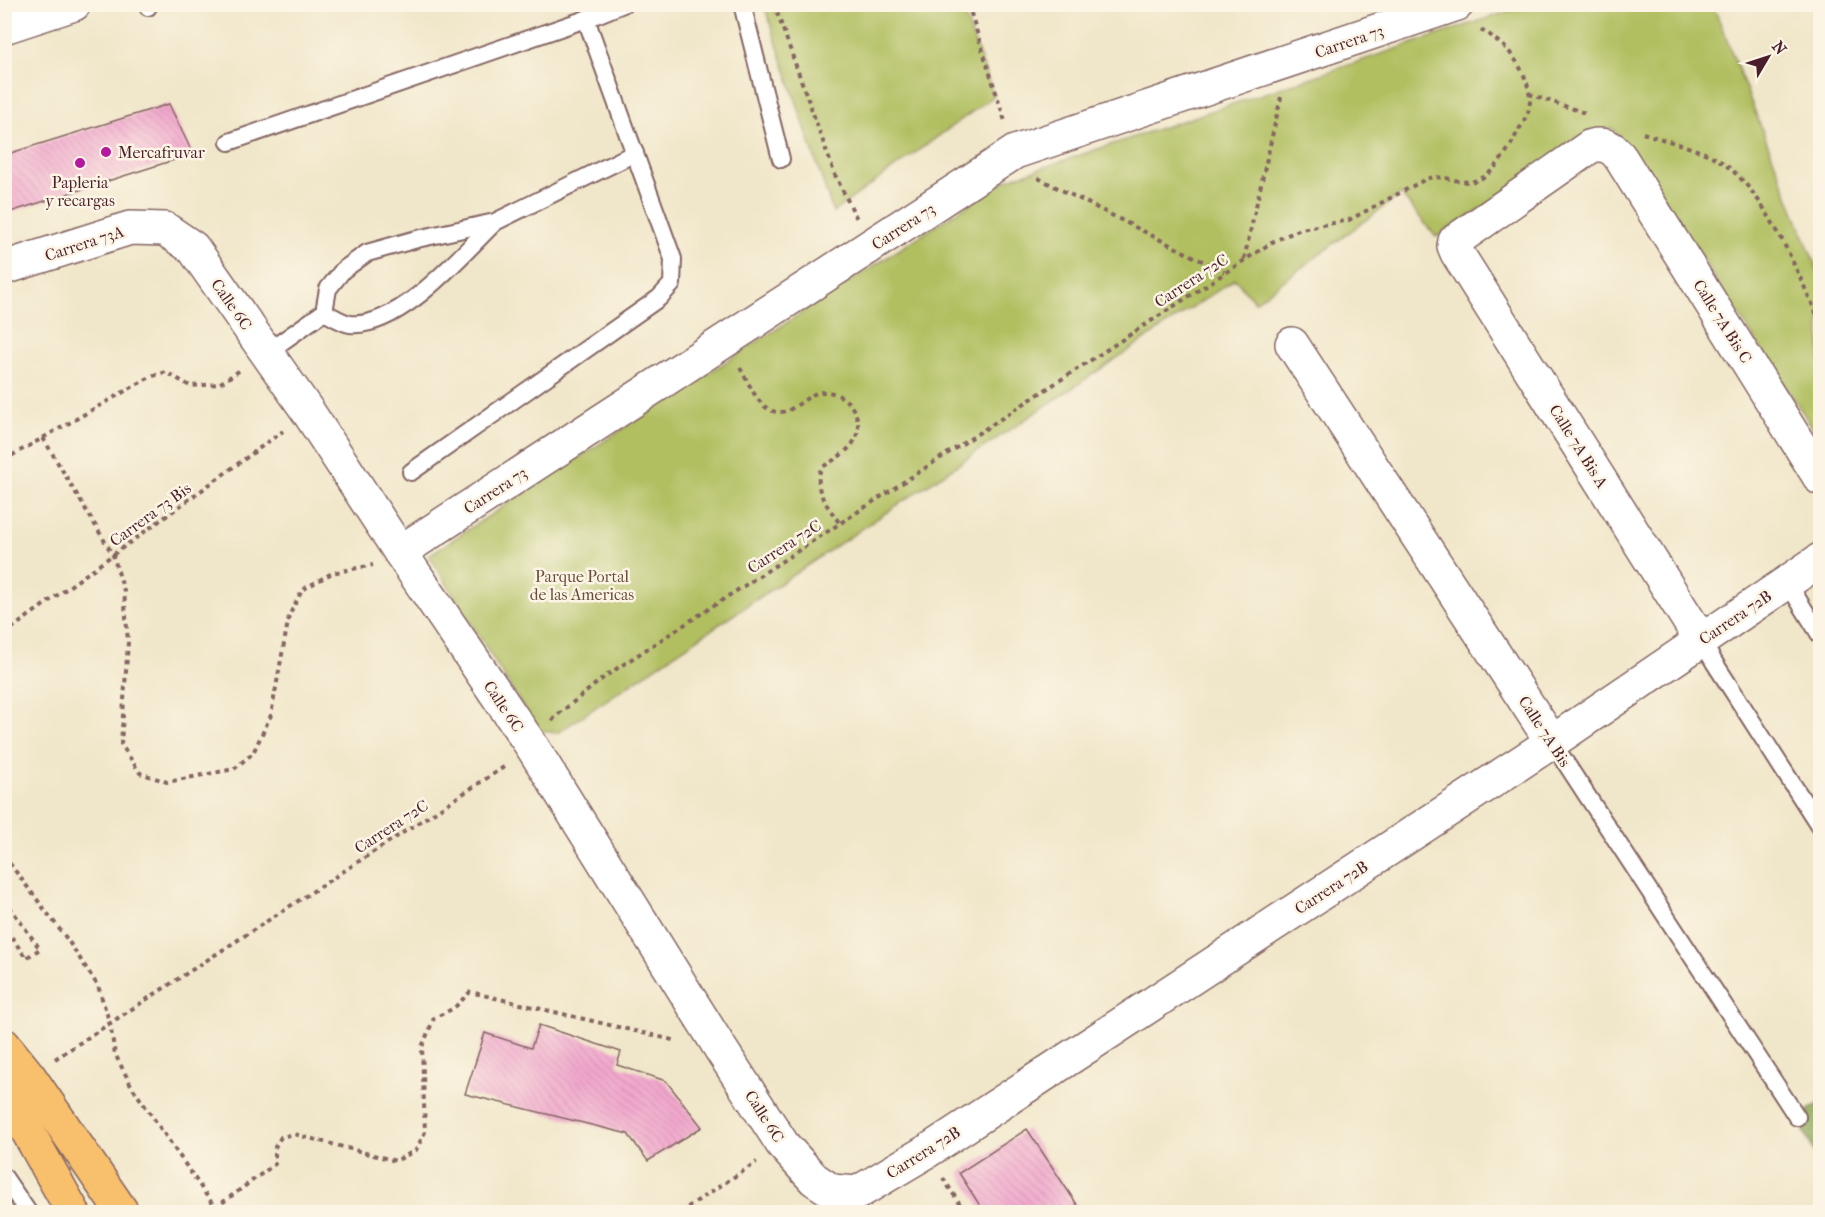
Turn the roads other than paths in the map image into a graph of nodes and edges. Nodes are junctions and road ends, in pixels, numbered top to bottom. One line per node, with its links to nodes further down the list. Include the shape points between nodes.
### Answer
1 (74, 4): 6 (street)
2 (623, 4): 5 (lane)
3 (742, 4): 9 (lane)
4 (1465, 17): 19 (street, Carrera 73, via 1289,61 1015,152)
5 (586, 19): 7 (lane); 8 (lane)
6 (4, 27)
7 (229, 142)
8 (635, 153): 11 (lane); 17 (lane, via 673,259 672,284 660,298)
9 (781, 159)
10 (1625, 165): 18 (street, Calle 7A Bis C); 23 (street, Calle 7A Bis A, via 1610,147 1592,146 1460,236 1454,246)
11 (495, 222): 14 (lane, via 367,253 343,270 328,289); 14 (lane, via 409,303 379,321 349,324)
12 (165, 229): 13 (street, Carrera 73A, via 130,228); 16 (street, Calle 6C, via 193,248)
13 (4, 268)
14 (324, 312): 16 (lane)
15 (1292, 344): 24 (street, Calle 7A Bis)
16 (267, 353): 19 (street, Calle 6C)
17 (411, 472)
18 (1821, 478)
19 (400, 552): 30 (street, Calle 6C, via 533,748 783,1145 814,1179)
20 (1821, 560): 21 (street, Carrera 72B)
21 (1787, 582): 22 (lane); 23 (street, Carrera 72B)
22 (1821, 635)
23 (1701, 640): 24 (street, Carrera 72B); 25 (lane, Calle 7A Bis A)
24 (1552, 742): 28 (lane, Calle 7A Bis); 30 (street, Carrera 72B, via 926,1152 857,1192)
25 (1821, 827)
26 (4, 1045): 33 (highway)
27 (4, 1089): 32 (highway)
28 (1797, 1117)
29 (4, 1177): 31 (lane)
30 (832, 1191)
31 (28, 1212)
32 (73, 1212)
33 (122, 1212)

